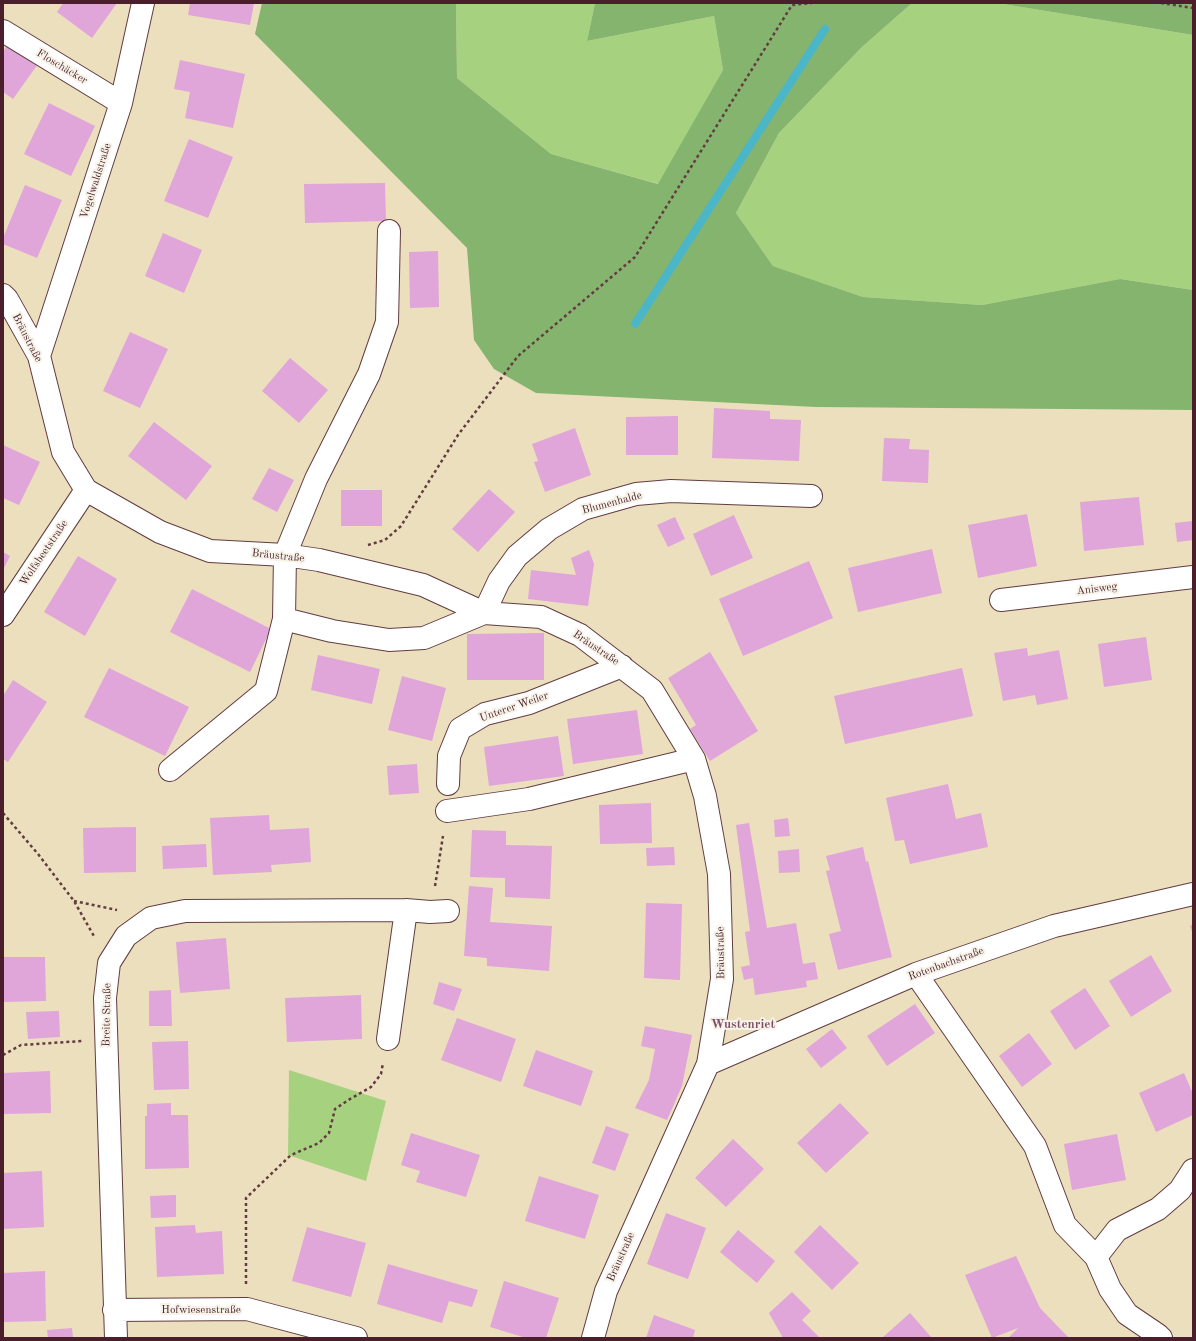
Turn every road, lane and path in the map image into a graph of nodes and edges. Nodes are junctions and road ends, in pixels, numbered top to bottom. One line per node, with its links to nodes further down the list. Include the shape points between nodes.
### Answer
1 (142, 3): 6 (street, Vogelwaldstraße)
2 (812, 3): 12 (path, via 792,5 635,257 518,356 458,435 401,526 385,540)
3 (1161, 3): 4 (path)
4 (1193, 8)
5 (3, 31): 6 (street, Floschäcker)
6 (121, 103): 9 (street, Vogelwaldstraße)
7 (389, 231): 13 (street, via 387,322 369,374 316,479)
8 (3, 295): 9 (street, Bräustraße)
9 (39, 356): 10 (street, Bräustraße, via 63,452)
10 (86, 490): 13 (street, Bräustraße, via 160,532 210,550); 17 (street, Wolfsbeetstraße)
11 (811, 496): 16 (street, Blumenhalde, via 672,492 636,494 583,509 549,529 517,556 499,582)
12 (363, 547)
13 (285, 554): 16 (street, Bräustraße, via 423,585); 18 (street)
14 (1193, 577): 15 (street, Anisweg)
15 (1001, 600)
16 (484, 613): 18 (street, via 424,638 389,640 332,631); 19 (street, Bräustraße, via 541,617 580,634)
17 (3, 615)
18 (284, 619): 21 (street, via 266,691)
19 (622, 666): 20 (street, Bräustraße, via 652,690); 22 (street, Unterer Weiler, via 529,703 485,714 460,729 449,756)
20 (694, 759): 23 (street, via 529,799); 35 (street, Bräustraße, via 705,796 719,874 722,979)
21 (170, 770)
22 (448, 784)
23 (447, 811): 28 (path)
24 (3, 813): 26 (path)
25 (1193, 894): 31 (street, Rotenbachstraße, via 1054,926)
26 (74, 901): 29 (path); 30 (path)
27 (406, 910): 28 (street, Breite Straße); 29 (street, Breite Straße, via 185,911); 32 (street)
28 (439, 911)
29 (151, 918): 30 (street, Breite Straße, via 126,936)
30 (109, 963): 33 (street, Breite Straße, via 105,998)
31 (916, 974): 35 (street, Rotenbachstraße); 37 (street, via 1035,1146 1065,1225)
32 (388, 1039): 39 (path, via 381,1074 371,1087 335,1109 329,1133 319,1143 291,1155 246,1198)
33 (106, 1040): 34 (path, via 21,1045); 38 (street, Breite Straße)
34 (3, 1055)
35 (708, 1064): 42 (street, Bräustraße, via 606,1291)
36 (1193, 1170): 37 (street, via 1180,1190 1158,1209 1117,1230)
37 (1096, 1257): 43 (street, via 1110,1290 1127,1314)
38 (114, 1310): 39 (street, Hofwiesenstraße); 40 (street, Breite Straße)
39 (247, 1310): 41 (street, Hofwiesenstraße)
40 (116, 1338)
41 (356, 1338)
42 (593, 1338)
43 (1161, 1338)

